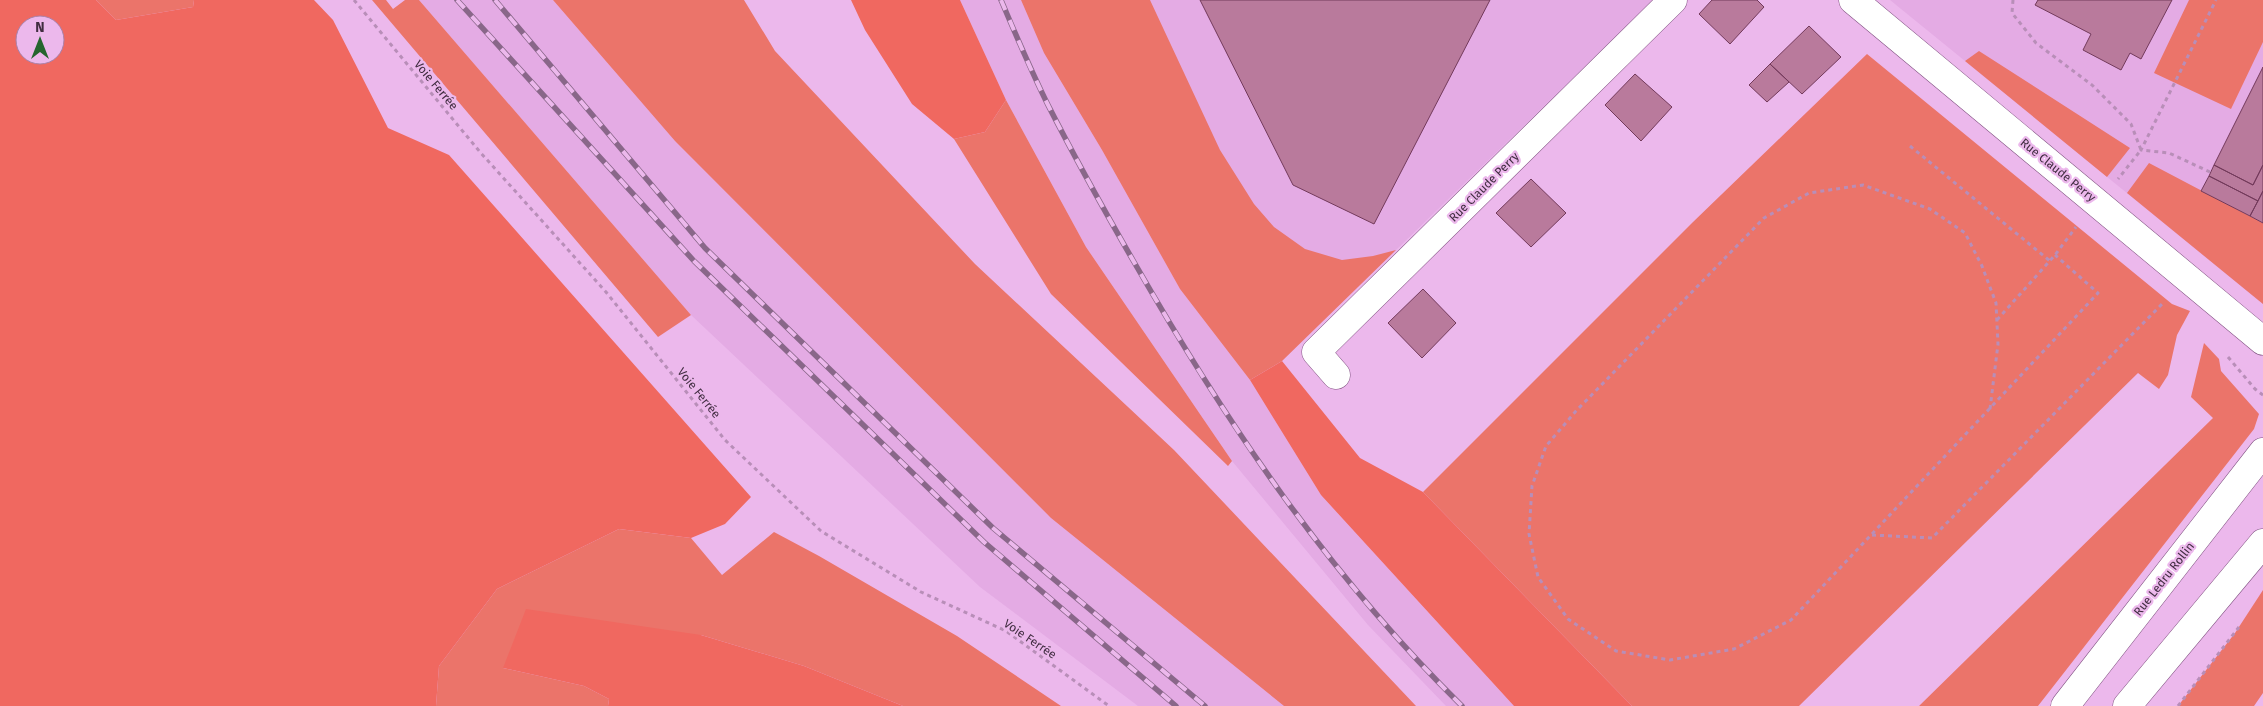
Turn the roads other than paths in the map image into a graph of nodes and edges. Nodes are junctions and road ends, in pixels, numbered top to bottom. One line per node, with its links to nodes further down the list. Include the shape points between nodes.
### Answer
1 (1673, 0): 4 (street, Rue Claude Perry, via 1316,352)
2 (1853, 0): 3 (street, Rue Claude Perry)
3 (2263, 341)
4 (1336, 375)
5 (2263, 452): 7 (street, Rue Ledru Rollin)
6 (2263, 543): 8 (street)
7 (2065, 706)
8 (2127, 706)

